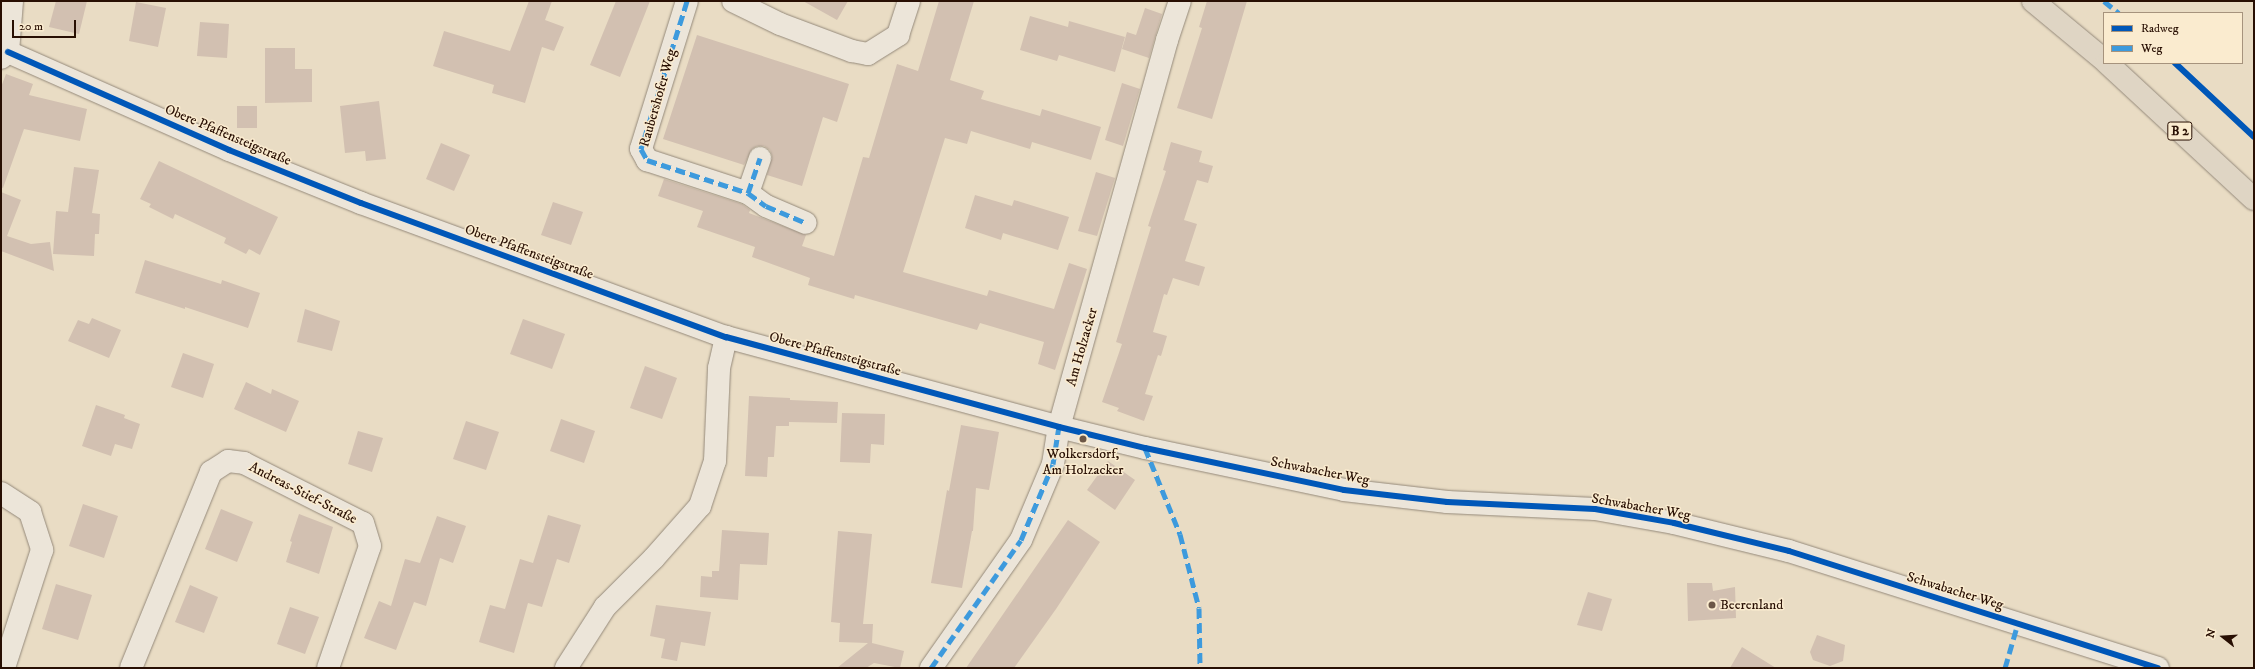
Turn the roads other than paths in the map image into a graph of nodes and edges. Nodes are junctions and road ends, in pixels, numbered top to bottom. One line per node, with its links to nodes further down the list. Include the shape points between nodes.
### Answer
1 (12, 1): 7 (street)
2 (687, 1): 11 (street, Raubershofer Weg, via 641,149 647,160)
3 (733, 1): 4 (street, via 788,27 852,51 868,54 898,35)
4 (909, 1)
5 (1180, 1): 15 (street, Am Holzacker)
6 (2033, 1): 8 (main road)
7 (5, 55): 14 (street, Obere Pfaffensteigstraße, via 361,203)
8 (2103, 59)
9 (2108, 64): 12 (main road, B 2)
10 (760, 158): 11 (street)
11 (748, 193): 13 (street, Raubershofer Weg, via 766,206)
12 (2254, 199)
13 (806, 223)
14 (726, 337): 15 (street, Obere Pfaffensteigstraße); 20 (street, via 719,368 715,461 700,506 654,558 605,607)
15 (1059, 427): 21 (street, Am Holzacker, via 1053,464 1020,540); 22 (street, Schwabacher Weg, via 1344,490 1447,502 1595,509 1674,523 1789,552)
16 (1, 493): 17 (street, via 30,512 42,550)
17 (4, 668)
18 (131, 668): 19 (street, Andreas-Stief-Straße, via 210,472 228,461 244,463 362,523 370,546)
19 (328, 668)
20 (566, 668)
21 (931, 668)
22 (2158, 668)

